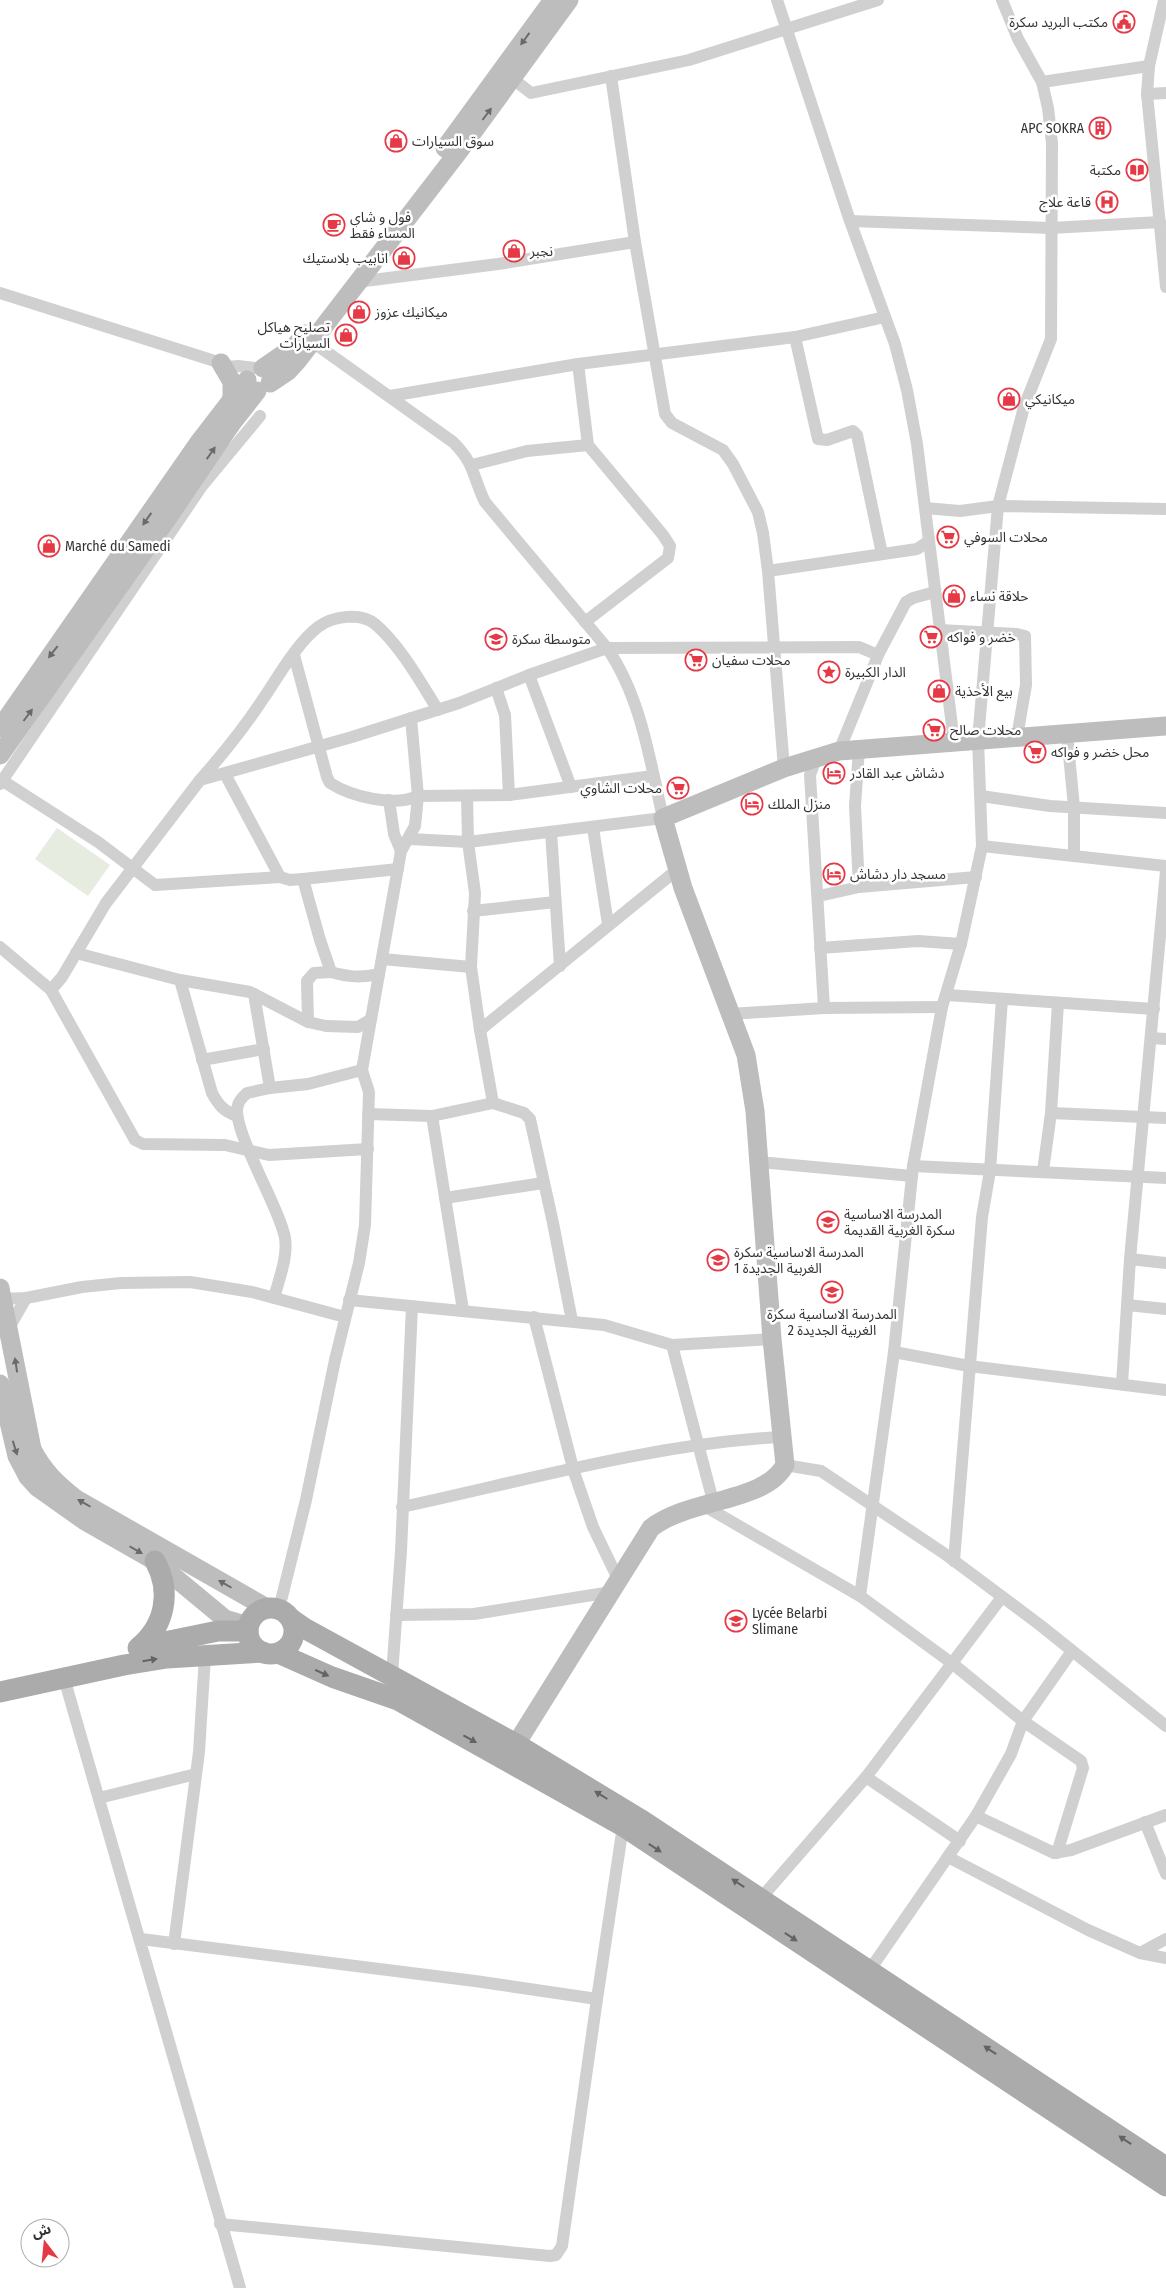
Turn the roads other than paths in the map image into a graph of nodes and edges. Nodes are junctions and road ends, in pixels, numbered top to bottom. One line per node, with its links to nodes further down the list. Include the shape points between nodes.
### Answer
1 (553, 0): 24 (street, one-way to 24)
2 (569, 0): 10 (street)
3 (777, 0): 7 (street)
4 (878, 0): 7 (street)
5 (1002, 0): 11 (street, via 1018,39)
6 (1164, 0): 8 (street)
7 (785, 29): 9 (street, via 689,60); 15 (street)
8 (1149, 66): 11 (street); 13 (street)
9 (611, 76): 10 (street, via 531,93); 18 (street)
10 (513, 79): 19 (street, one-way to 10)
11 (1042, 82): 17 (street, via 1052,143)
12 (1166, 92): 13 (street)
13 (1147, 94): 14 (street)
14 (1160, 166): 16 (street)
15 (850, 221): 17 (street); 22 (street)
16 (1160, 222): 17 (street); 20 (street)
17 (1051, 228): 36 (street, via 1051,339 1024,406)
18 (635, 242): 19 (street); 25 (street)
19 (357, 282): 24 (street)
20 (1166, 288)
21 (0, 293): 27 (street)
22 (885, 317): 23 (street); 37 (street, via 908,390)
23 (796, 337): 25 (street); 40 (street, via 818,438 820,441 853,432 857,434)
24 (308, 338): 28 (street); 29 (street)
25 (654, 355): 26 (street); 41 (street, via 665,414 688,433 716,445 733,464 759,518)
26 (578, 364): 29 (street); 32 (street)
27 (224, 365): 28 (street, via 238,366); 30 (street, via 232,382)
28 (257, 378): 30 (street); 34 (street, one-way to 28)
29 (390, 396): 33 (street, via 452,442)
30 (232, 398): 35 (street)
31 (260, 416): 34 (street)
32 (588, 445): 33 (street, via 526,452); 43 (street, via 663,535 670,552 668,558)
33 (472, 465): 43 (street, via 478,488 486,502)
34 (197, 483): 35 (street); 44 (street)
35 (173, 494): 44 (street)
36 (998, 506): 37 (street, via 960,511); 38 (street); 46 (street)
37 (925, 508): 39 (street)
38 (1166, 509)
39 (929, 541): 40 (street, via 917,549); 42 (street)
40 (882, 554): 41 (street)
41 (768, 571): 48 (street)
42 (935, 592): 45 (street); 49 (street, via 906,602)
43 (585, 622): 47 (street)
44 (87, 630): 53 (street); 53 (street)
45 (939, 630): 46 (street); 61 (street)
46 (987, 633): 59 (street, via 1017,634 1026,638 1026,685); 60 (street)
47 (607, 648): 48 (street); 51 (street); 69 (street, via 631,691)
48 (773, 648): 49 (street, via 859,647); 67 (street)
49 (878, 655): 64 (street)
50 (294, 656): 54 (street, via 322,624 360,617 374,623 388,637); 62 (street); 70 (street, via 236,739)
51 (529, 675): 52 (street); 72 (street)
52 (496, 688): 54 (street); 73 (street, via 505,715)
53 (41, 697): 57 (street); 65 (street, one-way to 53); 71 (street)
54 (438, 710): 55 (street)
55 (411, 718): 62 (street); 74 (street)
56 (1166, 726): 58 (street)
57 (0, 728)
58 (1067, 734): 59 (street); 78 (street)
59 (1016, 737): 60 (street)
60 (978, 740): 61 (street); 76 (street)
61 (954, 742): 63 (street)
62 (318, 746): 68 (street); 77 (street, via 330,783 361,795)
63 (859, 749): 64 (street); 96 (street, via 855,806)
64 (839, 751): 66 (street)
65 (0, 755)
66 (817, 756): 67 (street); 97 (street, via 810,775)
67 (784, 768): 80 (street)
68 (225, 774): 70 (street); 92 (street)
69 (653, 776): 72 (street); 80 (street)
70 (200, 780): 89 (street)
71 (1, 781): 89 (street)
72 (572, 787): 73 (street)
73 (509, 795): 75 (street)
74 (418, 796): 75 (street); 77 (street, via 408,801); 83 (street, via 415,826)
75 (466, 796): 84 (street)
76 (981, 796): 78 (street, via 1050,806); 85 (street)
77 (389, 800): 86 (street, via 394,834)
78 (1074, 806): 79 (street); 87 (street)
79 (1166, 813)
80 (664, 818): 81 (street); 91 (street)
81 (593, 828): 82 (street); 100 (street)
82 (551, 832): 84 (street); 98 (street)
83 (409, 839): 84 (street); 86 (street)
84 (468, 842): 99 (street, via 475,894)
85 (982, 846): 87 (street); 93 (street)
86 (401, 851): 90 (street)
87 (1074, 856): 88 (street)
88 (1166, 866)
89 (133, 868): 92 (street, via 160,886); 104 (street, via 106,903)
90 (398, 869): 95 (street); 105 (street)
91 (678, 870): 100 (street); 118 (street)
92 (280, 877): 95 (street)
93 (976, 877): 96 (street); 101 (street)
94 (1166, 877): 117 (street)
95 (303, 879): 108 (street)
96 (859, 887): 97 (street)
97 (819, 896): 103 (street)
98 (555, 902): 99 (street); 106 (street)
99 (473, 912): 107 (street)
100 (608, 924): 106 (street)
101 (961, 944): 103 (street, via 918,942); 114 (street)
102 (0, 947): 111 (street)
103 (820, 948): 116 (street)
104 (76, 953): 110 (street); 111 (street)
105 (382, 959): 107 (street); 109 (street)
106 (560, 966): 121 (street)
107 (471, 967): 121 (street)
108 (331, 972): 109 (street, via 364,978); 120 (street, via 314,973 307,981)
109 (379, 974): 119 (street)
110 (180, 980): 112 (street); 125 (street)
111 (51, 990): 136 (street, via 135,1140 143,1144 225,1146)
112 (254, 994): 120 (street); 124 (street)
113 (1002, 998): 114 (street); 115 (street); 139 (street)
114 (944, 1001): 116 (street); 138 (street)
115 (1058, 1003): 117 (street); 130 (street)
116 (824, 1008): 118 (street)
117 (1154, 1009): 122 (street)
118 (730, 1014): 137 (street, via 746,1055 756,1111)
119 (370, 1020): 120 (street, via 358,1027); 126 (street)
120 (308, 1022)
121 (480, 1030): 128 (street)
122 (1150, 1038): 123 (street); 133 (street)
123 (1166, 1039)
124 (264, 1049): 125 (street); 127 (street)
125 (202, 1060): 131 (street, via 218,1104)
126 (362, 1070): 127 (street, via 308,1084); 129 (street, via 369,1092)
127 (270, 1088): 131 (street, via 247,1093 238,1105)
128 (492, 1104): 132 (street); 143 (street, via 524,1113 530,1119)
129 (368, 1114): 132 (street); 135 (street)
130 (1052, 1114): 133 (street); 140 (street)
131 (237, 1116): 136 (street)
132 (432, 1116): 144 (street)
133 (1143, 1117): 134 (street); 141 (street)
134 (1166, 1118)
135 (368, 1150): 136 (street, via 298,1155); 150 (street, via 365,1225)
136 (251, 1152): 149 (street, via 281,1220 286,1240)
137 (760, 1162): 138 (street); 159 (street)
138 (913, 1171): 139 (street); 161 (street)
139 (990, 1171): 140 (street); 162 (street, via 982,1217)
140 (1043, 1171): 141 (street)
141 (1138, 1176): 142 (street); 145 (street)
142 (1166, 1178)
143 (542, 1183): 144 (street); 157 (street)
144 (445, 1198): 154 (street)
145 (1130, 1259): 146 (street); 151 (street)
146 (1166, 1263)
147 (1, 1295): 148 (street); 158 (street)
148 (26, 1298): 149 (street, via 121,1283 190,1282); 158 (street)
149 (274, 1298): 155 (street)
150 (349, 1300): 152 (street); 155 (street)
151 (1127, 1305): 153 (street); 164 (street)
152 (412, 1306): 154 (street); 171 (street)
153 (1166, 1309)
154 (463, 1310): 156 (street)
155 (345, 1317): 178 (street)
156 (534, 1317): 157 (street); 169 (street)
157 (572, 1320): 160 (street, via 604,1325)
158 (5, 1330): 178 (street, one-way to 158, via 128,1529 55,1484 32,1450)
159 (772, 1339): 160 (street); 166 (street)
160 (672, 1345): 167 (street)
161 (894, 1352): 162 (street); 172 (street)
162 (969, 1366): 164 (street); 174 (street)
163 (0, 1384): 173 (street, one-way to 173, via 13,1444 28,1477 56,1502)
164 (1122, 1384): 165 (street)
165 (1166, 1390)
166 (781, 1437): 167 (street); 168 (street)
167 (698, 1444): 169 (street); 170 (street)
168 (786, 1465): 170 (street, via 768,1483 748,1493); 172 (street, via 821,1471)
169 (573, 1468): 171 (street); 175 (street)
170 (708, 1502): 175 (street, via 664,1517 651,1528); 176 (street)
171 (402, 1506): 179 (street)
172 (874, 1508): 174 (street); 176 (street)
173 (155, 1561): 180 (street, via 218,1615); 181 (main road, via 164,1584 164,1608 155,1630)
174 (954, 1561): 177 (street)
175 (615, 1586): 179 (street, via 474,1614); 192 (street)
176 (860, 1596): 185 (street)
177 (1002, 1597): 182 (street); 185 (street)
178 (279, 1612): 180 (main road, via 255,1614); 183 (main road, via 294,1632 293,1639 284,1650); 186 (main road)
179 (396, 1615): 186 (street)
180 (248, 1629): 181 (main road, via 218,1631); 183 (main road, via 252,1644)
181 (138, 1648): 188 (main road)
182 (1072, 1651): 190 (street); 191 (street)
183 (271, 1652): 184 (main road); 199 (main road, one-way to 199, via 398,1700)
184 (205, 1656): 187 (main road, one-way to 184, via 167,1658); 193 (street)
185 (953, 1664): 190 (street); 194 (street)
186 (392, 1675): 192 (main road)
187 (64, 1678): 189 (main road); 195 (street)
188 (0, 1680)
189 (0, 1692)
190 (1023, 1722): 197 (street, via 1011,1754); 201 (street, via 1078,1757 1083,1764)
191 (1166, 1726)
192 (516, 1744): 204 (main road, one-way to 192)
193 (196, 1774): 195 (street); 207 (street)
194 (866, 1776): 200 (street); 204 (street)
195 (99, 1798): 205 (street)
196 (1166, 1814): 198 (street)
197 (976, 1816): 200 (street); 201 (street, via 1047,1852)
198 (1145, 1822): 201 (street); 203 (street)
199 (623, 1826): 211 (street); 213 (main road, one-way to 213)
200 (960, 1841): 202 (street)
201 (1057, 1853)
202 (948, 1857): 208 (street); 210 (street)
203 (1166, 1874)
204 (761, 1898): 210 (main road)
205 (141, 1939): 207 (street); 214 (street)
206 (1166, 1939): 208 (street)
207 (174, 1944): 211 (street)
208 (1140, 1954): 209 (street)
209 (1166, 1958)
210 (869, 1970): 212 (main road, one-way to 210)
211 (597, 1999): 214 (street, via 562,2246 556,2255)
212 (1166, 2167)
213 (1166, 2186)
214 (220, 2224): 215 (street)
215 (240, 2288)

